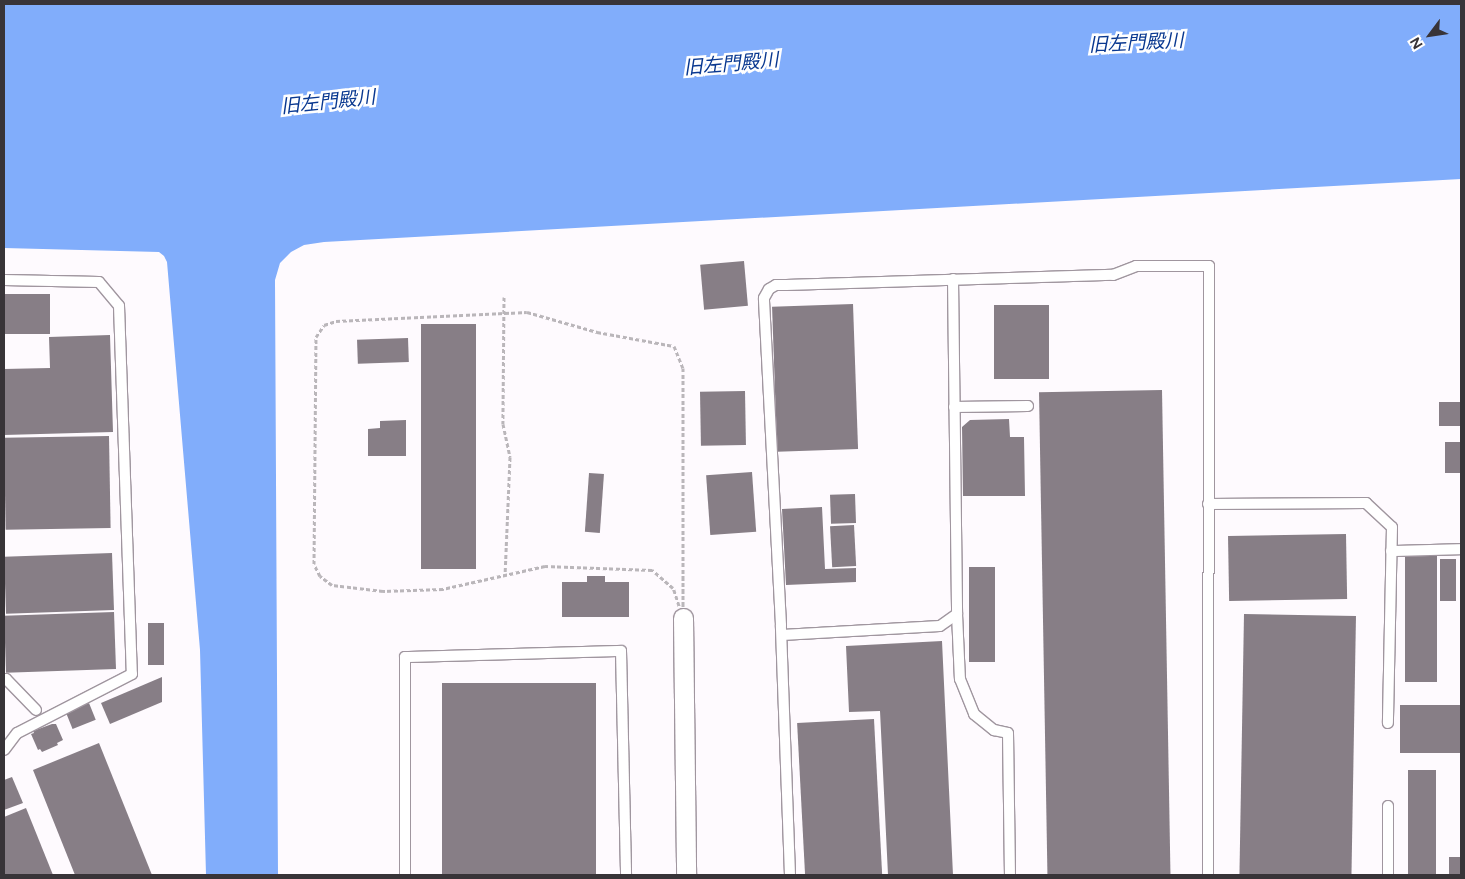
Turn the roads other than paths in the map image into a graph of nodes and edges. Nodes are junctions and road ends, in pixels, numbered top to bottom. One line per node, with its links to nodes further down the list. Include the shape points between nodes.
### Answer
1 (4, 280): 14 (lane, via 99,282 119,306 132,674 17,733)
2 (953, 280): 4 (lane); 5 (lane, via 1113,275 1136,266 1209,266); 10 (lane, via 776,285 764,298)
3 (1028, 406): 4 (lane)
4 (954, 408): 8 (lane)
5 (1208, 504): 7 (lane, via 1366,503 1392,527); 21 (lane)
6 (1461, 550): 7 (lane)
7 (1391, 551): 13 (lane)
8 (957, 614): 10 (lane, via 940,626); 20 (lane, via 960,679 974,714 994,730 1008,733)
9 (683, 618): 18 (street)
10 (782, 635): 19 (lane)
11 (4, 679): 12 (lane)
12 (36, 710)
13 (1388, 723)
14 (4, 750)
15 (1388, 806): 22 (lane)
16 (405, 875): 17 (lane, via 405,657 621,651)
17 (626, 875)
18 (686, 875)
19 (790, 875)
20 (1010, 875)
21 (1208, 875)
22 (1388, 875)

